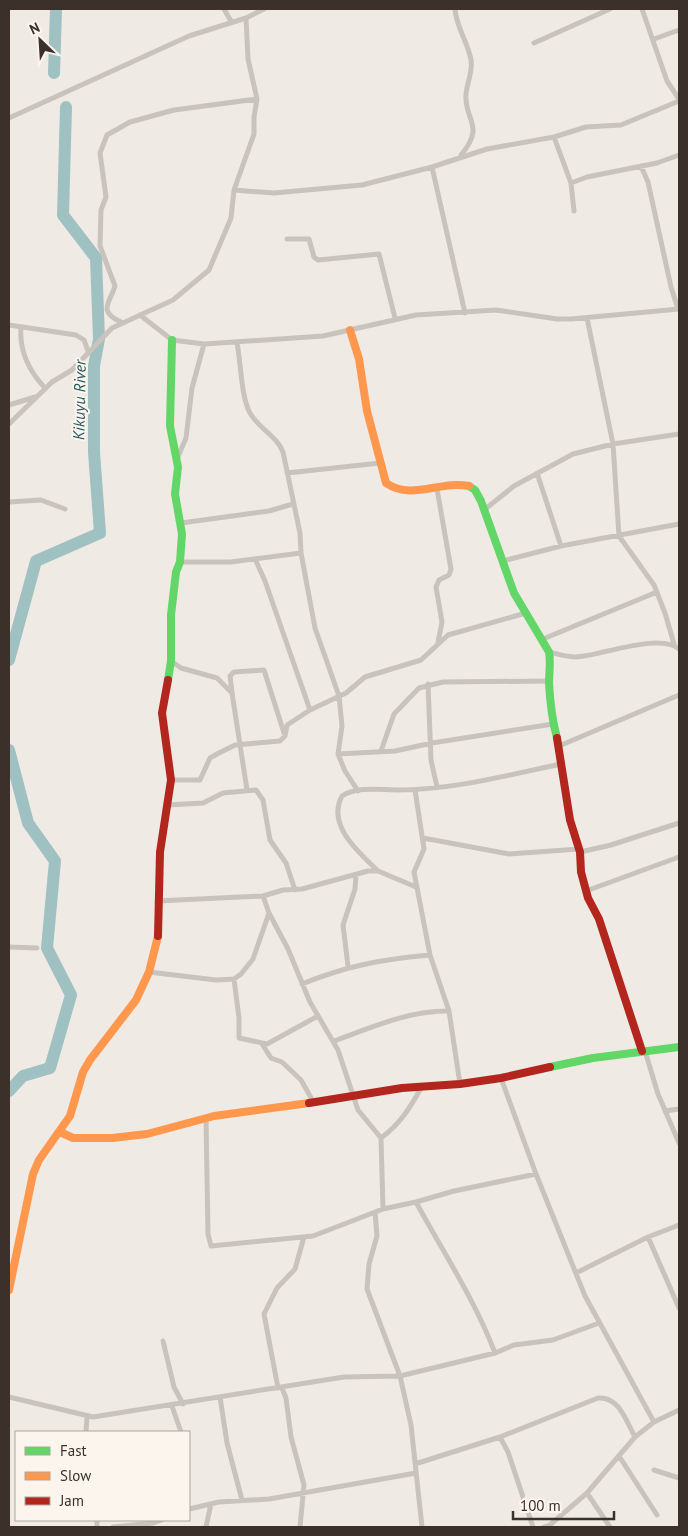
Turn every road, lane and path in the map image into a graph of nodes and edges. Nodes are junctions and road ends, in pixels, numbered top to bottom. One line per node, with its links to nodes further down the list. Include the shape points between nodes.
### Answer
1 (224, 9): 7 (street)
2 (264, 9): 6 (street)
3 (455, 9): 16 (street, via 472,69 466,96 473,136)
4 (610, 9): 10 (street)
5 (642, 9): 9 (street)
6 (246, 18): 7 (street); 11 (street, via 248,59)
7 (230, 21): 13 (street)
8 (679, 30): 9 (street)
9 (654, 39): 12 (street, via 667,81)
10 (534, 43)
11 (257, 99): 20 (street, via 254,134); 28 (street, via 174,110 130,122 106,135 100,157 106,200 100,213 100,246 114,286 107,308 111,316)
12 (679, 100): 14 (street, via 621,125 586,127)
13 (9, 118)
14 (554, 137): 16 (street); 19 (street)
15 (679, 155): 18 (street)
16 (460, 156): 17 (street)
17 (432, 166): 20 (street, via 362,185 274,193); 24 (street)
18 (642, 166): 19 (street); 23 (street)
19 (571, 183): 21 (street)
20 (234, 190): 25 (street, via 231,218 209,270 173,300)
21 (574, 211)
22 (287, 239): 26 (street, via 309,239 318,260 379,254)
23 (679, 309): 27 (street)
24 (465, 313): 26 (street); 27 (street, via 496,310 557,319)
25 (140, 315): 28 (street); 32 (street)
26 (395, 318): 31 (street)
27 (588, 318): 41 (street)
28 (122, 322): 35 (street)
29 (9, 325): 30 (street)
30 (21, 326): 35 (street, via 76,335 84,340); 36 (street, via 22,349 33,376)
31 (350, 330): 33 (street); 43 (street)
32 (172, 340): 34 (street); 42 (street, via 170,426)
33 (237, 343): 34 (street); 44 (street, via 246,403 251,414 280,443)
34 (204, 344): 42 (street, via 192,388 186,438)
35 (88, 351): 36 (street, via 72,370)
36 (45, 388): 37 (street)
37 (36, 397): 38 (street); 39 (street)
38 (9, 405)
39 (9, 424)
40 (679, 434): 41 (street)
41 (613, 444): 45 (street, via 573,454); 53 (street)
42 (177, 458): 51 (street, via 175,494)
43 (380, 463): 44 (street); 46 (street, via 391,489)
44 (287, 473): 48 (street)
45 (537, 473): 50 (street, via 514,486); 54 (street)
46 (437, 489): 50 (street, via 469,486 478,495); 62 (street, via 451,569 436,587 442,622)
47 (9, 502): 49 (street, via 41,500)
48 (293, 504): 51 (street, via 269,511); 55 (street, via 300,533)
49 (64, 509)
50 (484, 510): 57 (street)
51 (181, 523): 58 (street)
52 (679, 524): 53 (street)
53 (619, 536): 54 (street); 59 (street)
54 (560, 546): 57 (street)
55 (300, 553): 56 (street); 71 (street, via 315,628)
56 (255, 559): 58 (street); 72 (street)
57 (503, 561): 60 (street, via 509,582)
58 (180, 562): 66 (street, via 171,615)
59 (657, 592): 61 (street); 63 (street)
60 (526, 613): 61 (street); 62 (street, via 448,635)
61 (543, 639): 65 (street)
62 (438, 642): 71 (street, via 421,660 365,677)
63 (674, 644): 64 (street); 65 (street, via 625,646 574,657)
64 (679, 649)
65 (549, 652): 67 (street)
66 (171, 661): 69 (street, via 182,668 217,678); 81 (street, via 162,713)
67 (549, 680): 68 (street); 73 (street)
68 (428, 684): 75 (street); 78 (street, via 419,688 394,714)
69 (232, 694): 74 (street, via 230,676 234,672 264,670); 76 (street)
70 (679, 695): 77 (street)
71 (339, 696): 72 (street); 79 (street, via 342,721)
72 (310, 710): 74 (street, via 287,725)
73 (553, 724): 75 (street); 77 (street)
74 (285, 736): 76 (street, via 280,741)
75 (432, 742): 78 (street, via 394,752); 82 (street, via 431,760)
76 (240, 745): 81 (street, via 210,758 200,780); 83 (street)
77 (559, 746): 80 (street)
78 (381, 751): 79 (street)
79 (338, 754): 85 (street)
80 (561, 764): 82 (street); 89 (street, via 570,820)
81 (171, 780): 86 (street)
82 (437, 787): 84 (street)
83 (247, 790): 86 (street, via 223,793 203,803); 94 (street, via 256,790 263,800 267,833 286,864)
84 (415, 790): 85 (street); 88 (street)
85 (358, 791): 91 (street, via 347,793 340,800 338,808 342,831)
86 (168, 805): 97 (street, via 160,852)
87 (679, 823): 89 (street, via 611,845)
88 (423, 838): 89 (street, via 509,854); 93 (street, via 423,855 414,869)
89 (579, 850): 95 (street)
90 (679, 857): 95 (street)
91 (378, 871): 92 (street); 93 (street)
92 (356, 875): 94 (street); 102 (street, via 355,889 342,925)
93 (416, 887): 101 (street)
94 (294, 890): 96 (street)
95 (586, 891): 111 (street, via 599,919)
96 (264, 896): 97 (street); 98 (street)
97 (157, 901): 103 (street, via 158,935)
98 (268, 913): 104 (street, via 253,959); 105 (street)
99 (9, 947): 100 (street)
100 (37, 948)
101 (430, 955): 102 (street); 106 (street)
102 (348, 966): 105 (street)
103 (149, 972): 104 (street); 120 (street, via 130,1009 83,1072 70,1116)
104 (234, 979): 109 (street, via 240,1018 239,1038)
105 (302, 984): 107 (street)
106 (449, 1011): 108 (street, via 405,1017); 113 (street)
107 (318, 1016): 108 (street); 109 (street)
108 (334, 1041): 115 (street)
109 (262, 1044): 116 (street, via 271,1058 282,1062 301,1080)
110 (679, 1047): 111 (street)
111 (644, 1051): 112 (street, via 593,1058); 118 (street)
112 (501, 1078): 113 (street); 123 (street)
113 (460, 1084): 114 (street)
114 (422, 1088): 115 (street); 121 (street, via 396,1127)
115 (351, 1096): 116 (street); 121 (street, via 360,1114)
116 (314, 1103): 119 (street)
117 (679, 1109): 118 (street)
118 (665, 1111): 122 (street)
119 (206, 1119): 120 (street, via 155,1132 112,1138 74,1138); 128 (street, via 208,1234 211,1246)
120 (60, 1132): 131 (street, via 39,1160 33,1174)
121 (381, 1138): 125 (street)
122 (679, 1142)
123 (536, 1174): 124 (street); 130 (street)
124 (416, 1202): 125 (street); 135 (street, via 474,1305)
125 (382, 1209): 126 (street)
126 (375, 1212): 128 (street); 136 (street, via 377,1236 369,1264 368,1289)
127 (679, 1226): 129 (street)
128 (304, 1237): 137 (street, via 295,1269 277,1288 264,1314)
129 (648, 1237): 130 (street); 132 (street)
130 (576, 1273): 133 (street)
131 (9, 1290)
132 (679, 1308)
133 (599, 1324): 135 (street, via 553,1340 514,1345); 144 (street)
134 (163, 1341): 140 (street, via 174,1387)
135 (495, 1353): 136 (street)
136 (400, 1376): 137 (street, via 344,1377); 150 (street, via 411,1425)
137 (280, 1388): 139 (street); 154 (street)
138 (9, 1397): 143 (street)
139 (220, 1397): 140 (street); 156 (street, via 227,1443)
140 (182, 1404): 141 (street)
141 (172, 1406): 143 (street); 146 (street)
142 (679, 1410): 144 (street)
143 (87, 1417): 145 (street)
144 (654, 1422): 148 (street)
145 (86, 1431)
146 (181, 1431)
147 (500, 1437): 148 (street, via 604,1398 615,1404); 150 (street); 165 (street)
148 (635, 1437): 149 (street)
149 (619, 1456): 155 (street); 159 (street)
150 (415, 1464): 152 (street)
151 (654, 1470): 153 (street)
152 (416, 1473): 154 (street); 164 (street)
153 (679, 1478)
154 (305, 1493): 156 (street); 163 (street)
155 (587, 1494): 166 (street); 167 (street)
156 (242, 1500): 157 (street)
157 (211, 1504): 158 (street); 162 (street)
158 (190, 1509)
159 (657, 1515)
160 (159, 1521): 161 (street)
161 (112, 1527)
162 (206, 1527)
163 (300, 1527)
164 (422, 1527)
165 (533, 1527)
166 (544, 1527)
167 (610, 1527)

